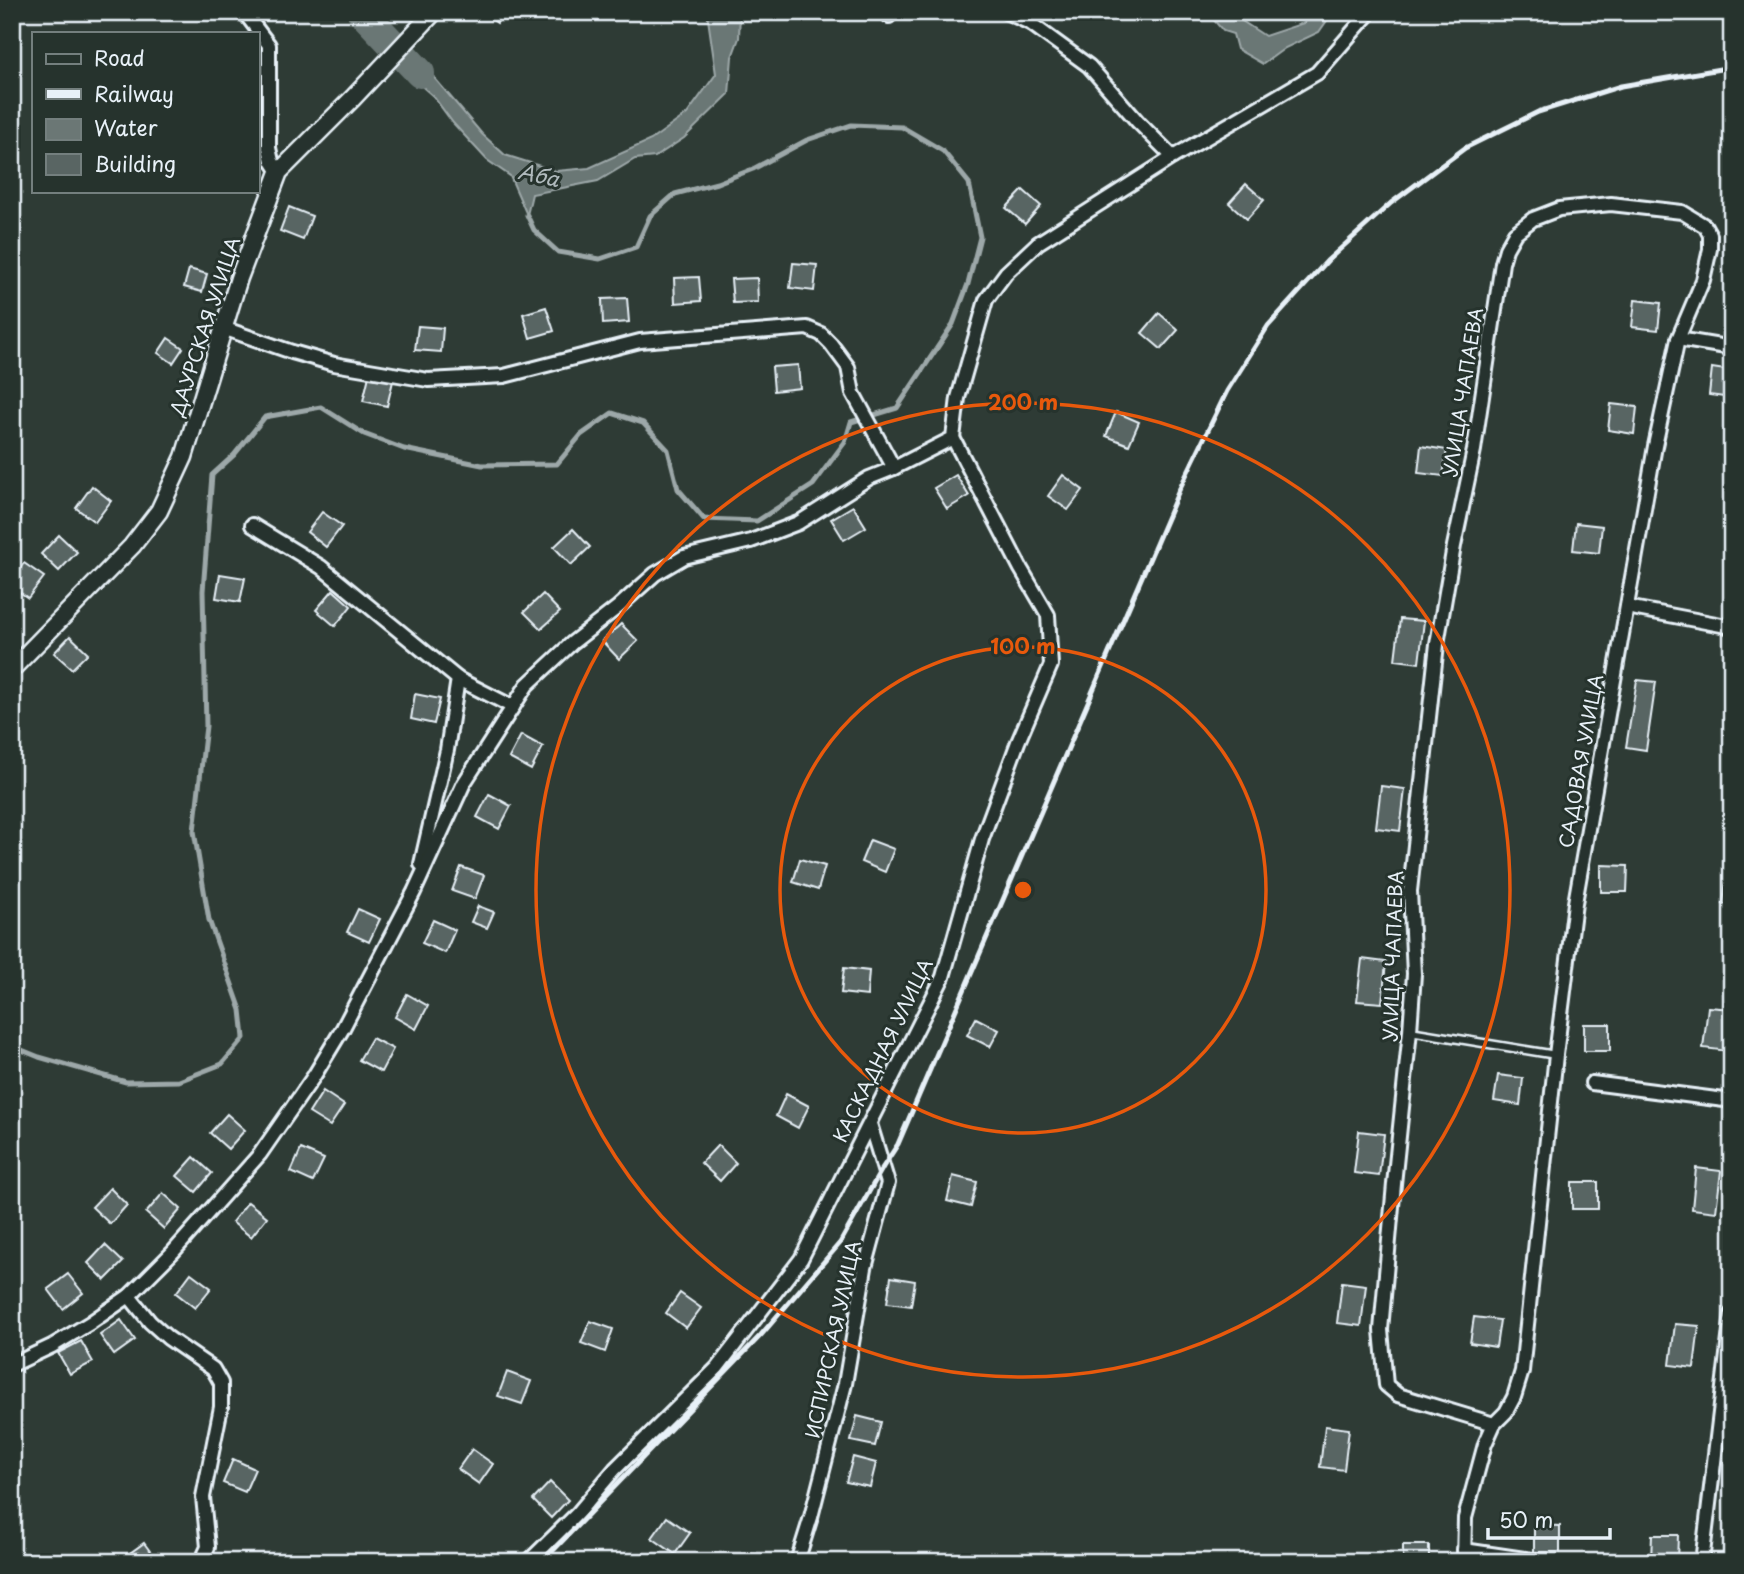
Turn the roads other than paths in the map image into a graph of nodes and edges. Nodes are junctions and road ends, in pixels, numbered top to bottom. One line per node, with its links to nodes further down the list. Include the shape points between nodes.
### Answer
1 (244, 12): 6 (street, via 269,45 268,125 272,161)
2 (434, 12): 6 (street, ДАУРСКАЯ УЛИЦА)
3 (1006, 12): 5 (street, via 1030,23 1089,65)
4 (1370, 12): 5 (street, via 1317,73)
5 (1173, 157): 11 (street, via 1038,243 1006,273 986,300 958,398)
6 (279, 172): 8 (street, ДАУРСКАЯ УЛИЦА)
7 (1499, 291): 9 (street, САДОВАЯ УЛИЦА, via 1506,249 1515,233 1533,219 1559,209 1611,204 1682,212 1705,226 1710,249 1703,280); 20 (street, УЛИЦА ЧАПАЕВА, via 1437,645 1410,891 1414,974)
8 (223, 328): 12 (street, via 334,364 428,380 504,376 640,341 807,328 821,334 848,367 853,393); 16 (street, ДАУРСКАЯ УЛИЦА, via 184,457 159,511 132,546)
9 (1678, 339): 10 (street); 14 (street, САДОВАЯ УЛИЦА)
10 (1732, 348)
11 (953, 438): 12 (street); 24 (street, КАСКАДНАЯ УЛИЦА, via 1048,615 1051,665 982,839 943,977)
12 (894, 468): 18 (street, via 869,478 798,523 751,541 684,557 655,574 554,659 527,685)
13 (252, 525): 17 (street, via 321,567)
14 (1627, 607): 15 (street); 21 (street, САДОВАЯ УЛИЦА, via 1575,903)
15 (1732, 626)
16 (12, 669)
17 (458, 679): 18 (street); 19 (street, via 447,750)
18 (513, 707): 19 (street, via 464,783)
19 (414, 892): 25 (street, via 343,1028 288,1115 260,1154)
20 (1410, 1031): 21 (lane); 28 (street, УЛИЦА ЧАПАЕВА, via 1381,1330 1386,1385 1398,1395)
21 (1556, 1055): 28 (street, САДОВАЯ УЛИЦА, via 1522,1371 1510,1405)
22 (1592, 1083): 23 (street)
23 (1732, 1101)
24 (870, 1124): 31 (street, КАСКАДНАЯ УЛИЦА, via 801,1259 717,1368); 32 (street, ИСПИРСКАЯ УЛИЦА, via 888,1183 866,1268 845,1384)
25 (129, 1296): 27 (street, via 62,1340); 30 (street, via 168,1338 213,1369 221,1383 221,1407 203,1497 208,1547)
26 (1732, 1313): 34 (street)
27 (12, 1365)
28 (1494, 1424): 29 (street, САДОВАЯ УЛИЦА, via 1465,1518)
29 (1464, 1556): 33 (street)
30 (201, 1562)
31 (528, 1562)
32 (797, 1562)
33 (1546, 1562)
34 (1702, 1562)

